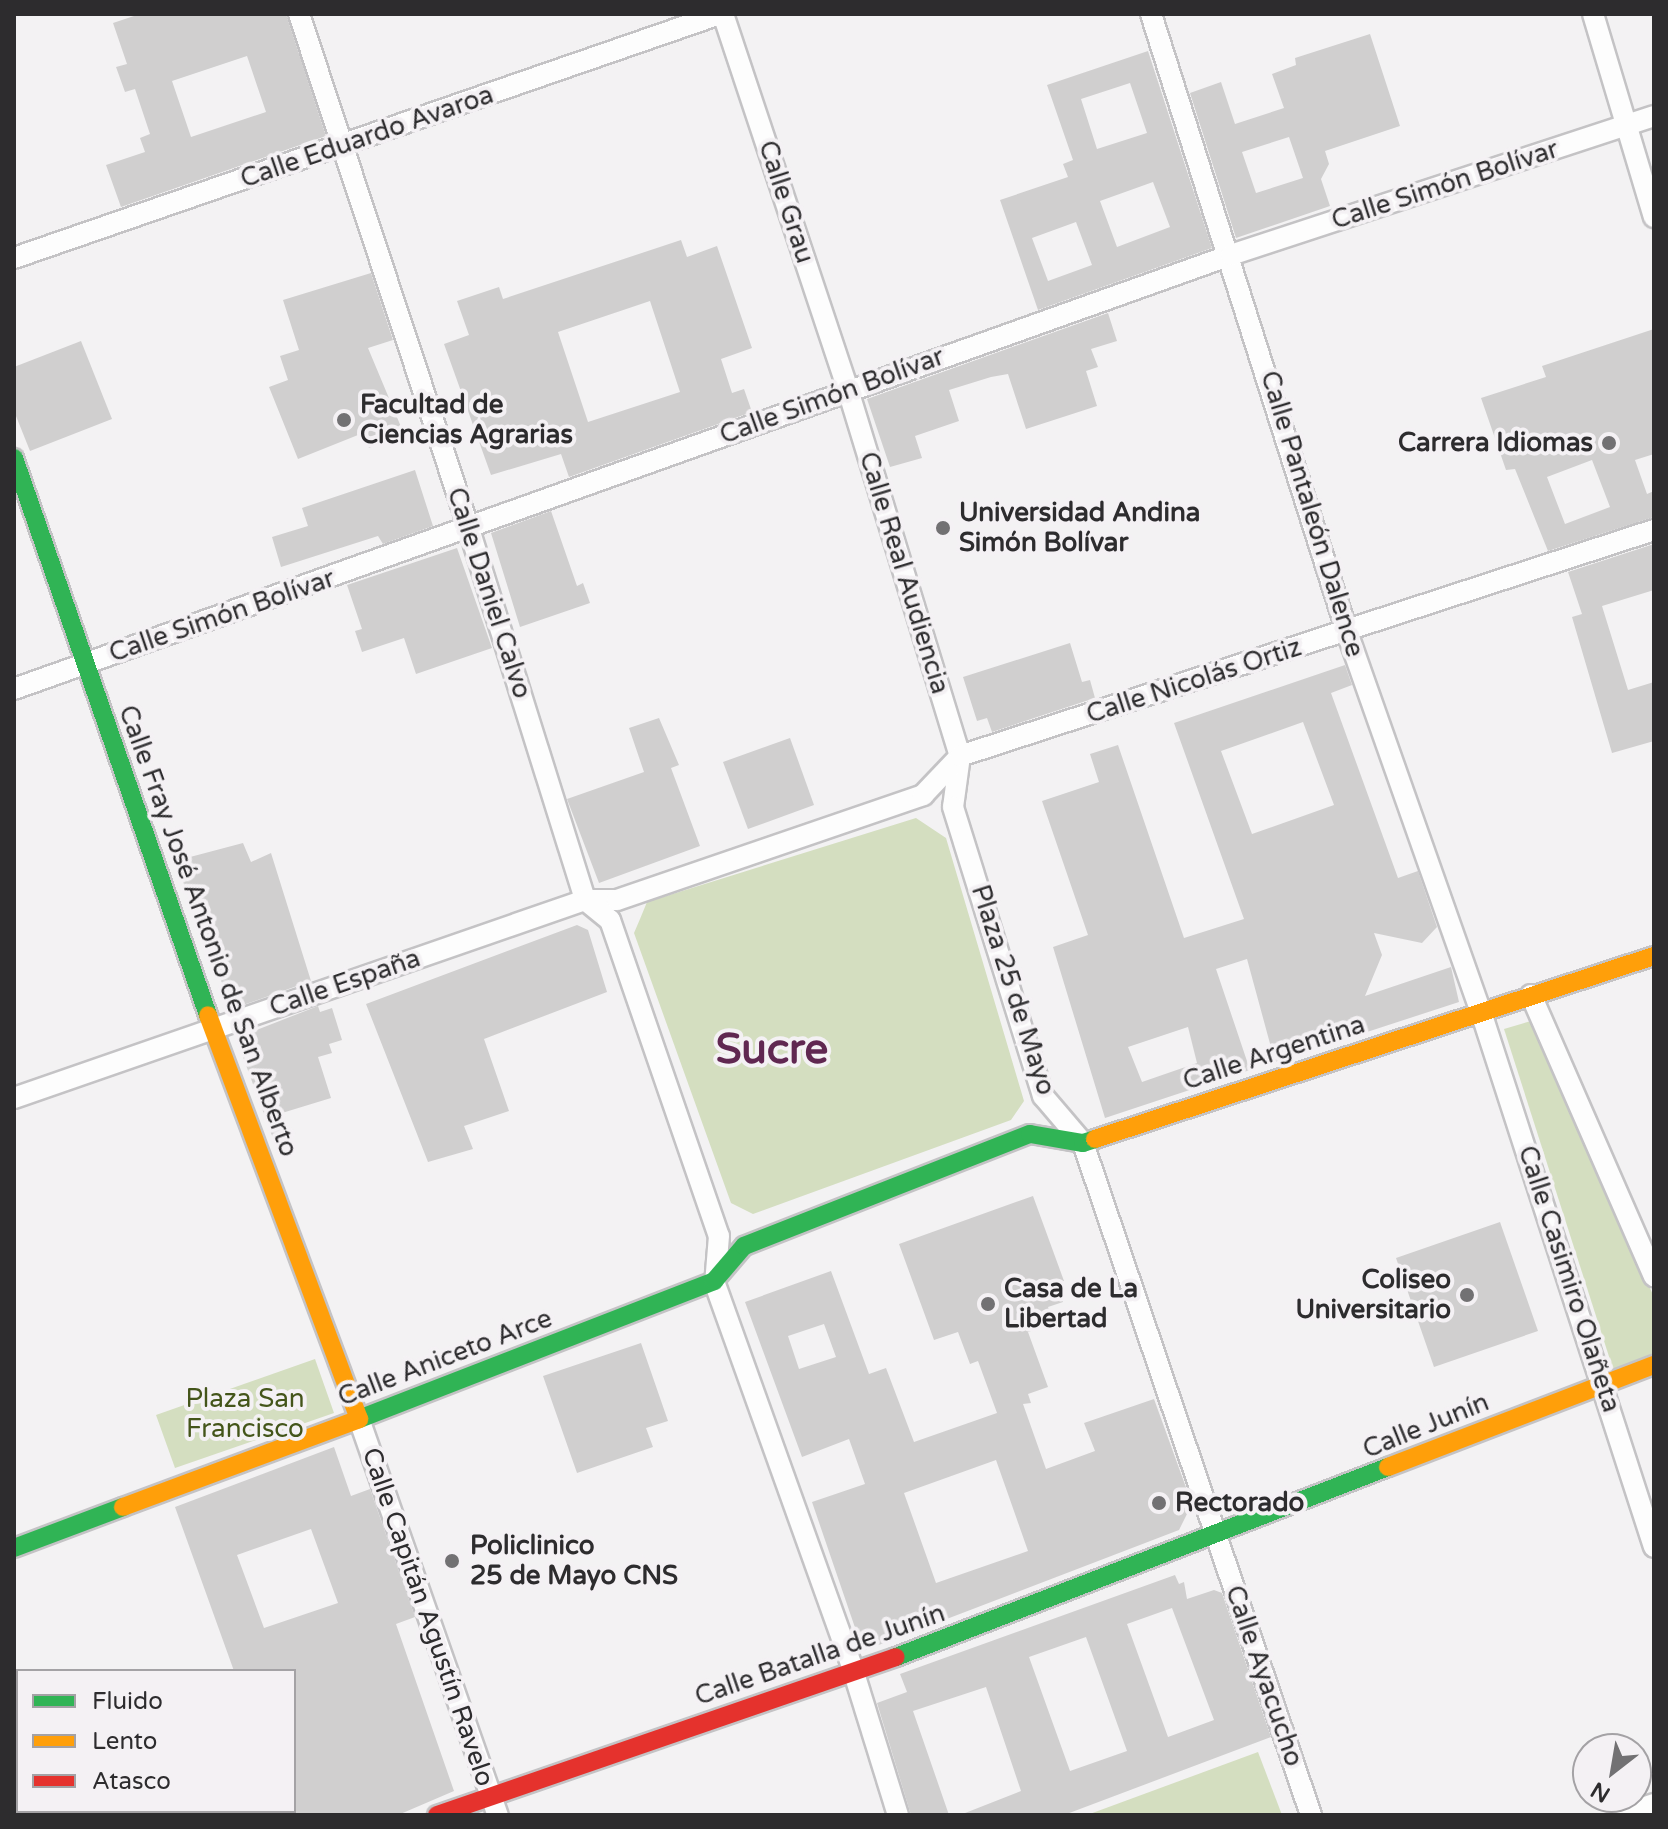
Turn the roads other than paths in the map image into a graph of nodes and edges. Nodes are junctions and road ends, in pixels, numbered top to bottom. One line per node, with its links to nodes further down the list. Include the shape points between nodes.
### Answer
1 (299, 14): 7 (street, Calle Daniel Calvo)
2 (721, 14): 7 (street, Calle Eduardo Avaroa); 11 (street, Calle Grau)
3 (1151, 14): 9 (street, Calle Pantaleón Dalence)
4 (1593, 14): 6 (street)
5 (1654, 116): 6 (street, Calle Simón Bolívar)
6 (1627, 125): 8 (street); 9 (street, Calle Simón Bolívar)
7 (344, 146): 10 (street, Calle Eduardo Avaroa); 13 (street, Calle Daniel Calvo)
8 (1654, 217)
9 (1231, 255): 11 (street, Calle Simón Bolívar); 15 (street, Calle Pantaleón Dalence)
10 (14, 258)
11 (848, 390): 13 (street, Calle Simón Bolívar); 18 (street, Calle Real Audiencia)
12 (14, 458): 16 (main road, Calle Fray José Antonio de San Alberto)
13 (469, 529): 16 (street, Calle Simón Bolívar); 19 (street, Calle Daniel Calvo)
14 (1654, 530): 15 (street, Calle Nicolás Ortiz)
15 (1347, 632): 18 (street, Calle Nicolás Ortiz); 22 (street, Calle Pantaleón Dalence)
16 (86, 664): 17 (street, Calle Simón Bolívar); 23 (main road, Calle Fray José Antonio de San Alberto)
17 (14, 689)
18 (960, 756): 19 (street, via 923,795 617,900); 25 (street, Plaza 25 de Mayo, via 953,807 1043,1096)
19 (585, 900): 23 (street, Calle España); 27 (street, via 610,920 719,1236)
20 (1654, 956): 21 (main road, Calle Argentina)
21 (1531, 995): 22 (main road, Calle Argentina); 26 (street)
22 (1481, 1012): 25 (main road, Calle Argentina); 29 (street, Calle Casimiro Olañeta)
23 (213, 1028): 24 (street, Calle España); 30 (main road, Calle Fray José Antonio de San Alberto)
24 (14, 1098)
25 (1083, 1143): 27 (main road, Plaza 25 de Mayo, via 1030,1134 744,1246); 31 (street, Calle Ayacucho)
26 (1654, 1276)
27 (714, 1281): 30 (main road, Calle Aniceto Arce); 34 (street)
28 (1654, 1365): 29 (main road, Calle Junín)
29 (1603, 1383): 31 (main road, Calle Junín); 32 (street, Calle Casimiro Olañeta)
30 (359, 1419): 33 (main road, Calle Aniceto Arce); 36 (street, Calle Capitán Agustín Ravelo)
31 (1217, 1536): 34 (main road, Calle Batalla de Junín); 39 (street, Calle Ayacucho)
32 (1654, 1547)
33 (14, 1548)
34 (854, 1673): 36 (main road, Calle Batalla de Junín); 38 (street)
35 (1654, 1804): 40 (street)
36 (494, 1805): 37 (main road, Calle Batalla de Junín)
37 (437, 1815)
38 (898, 1815)
39 (1311, 1815)
40 (1622, 1815)

